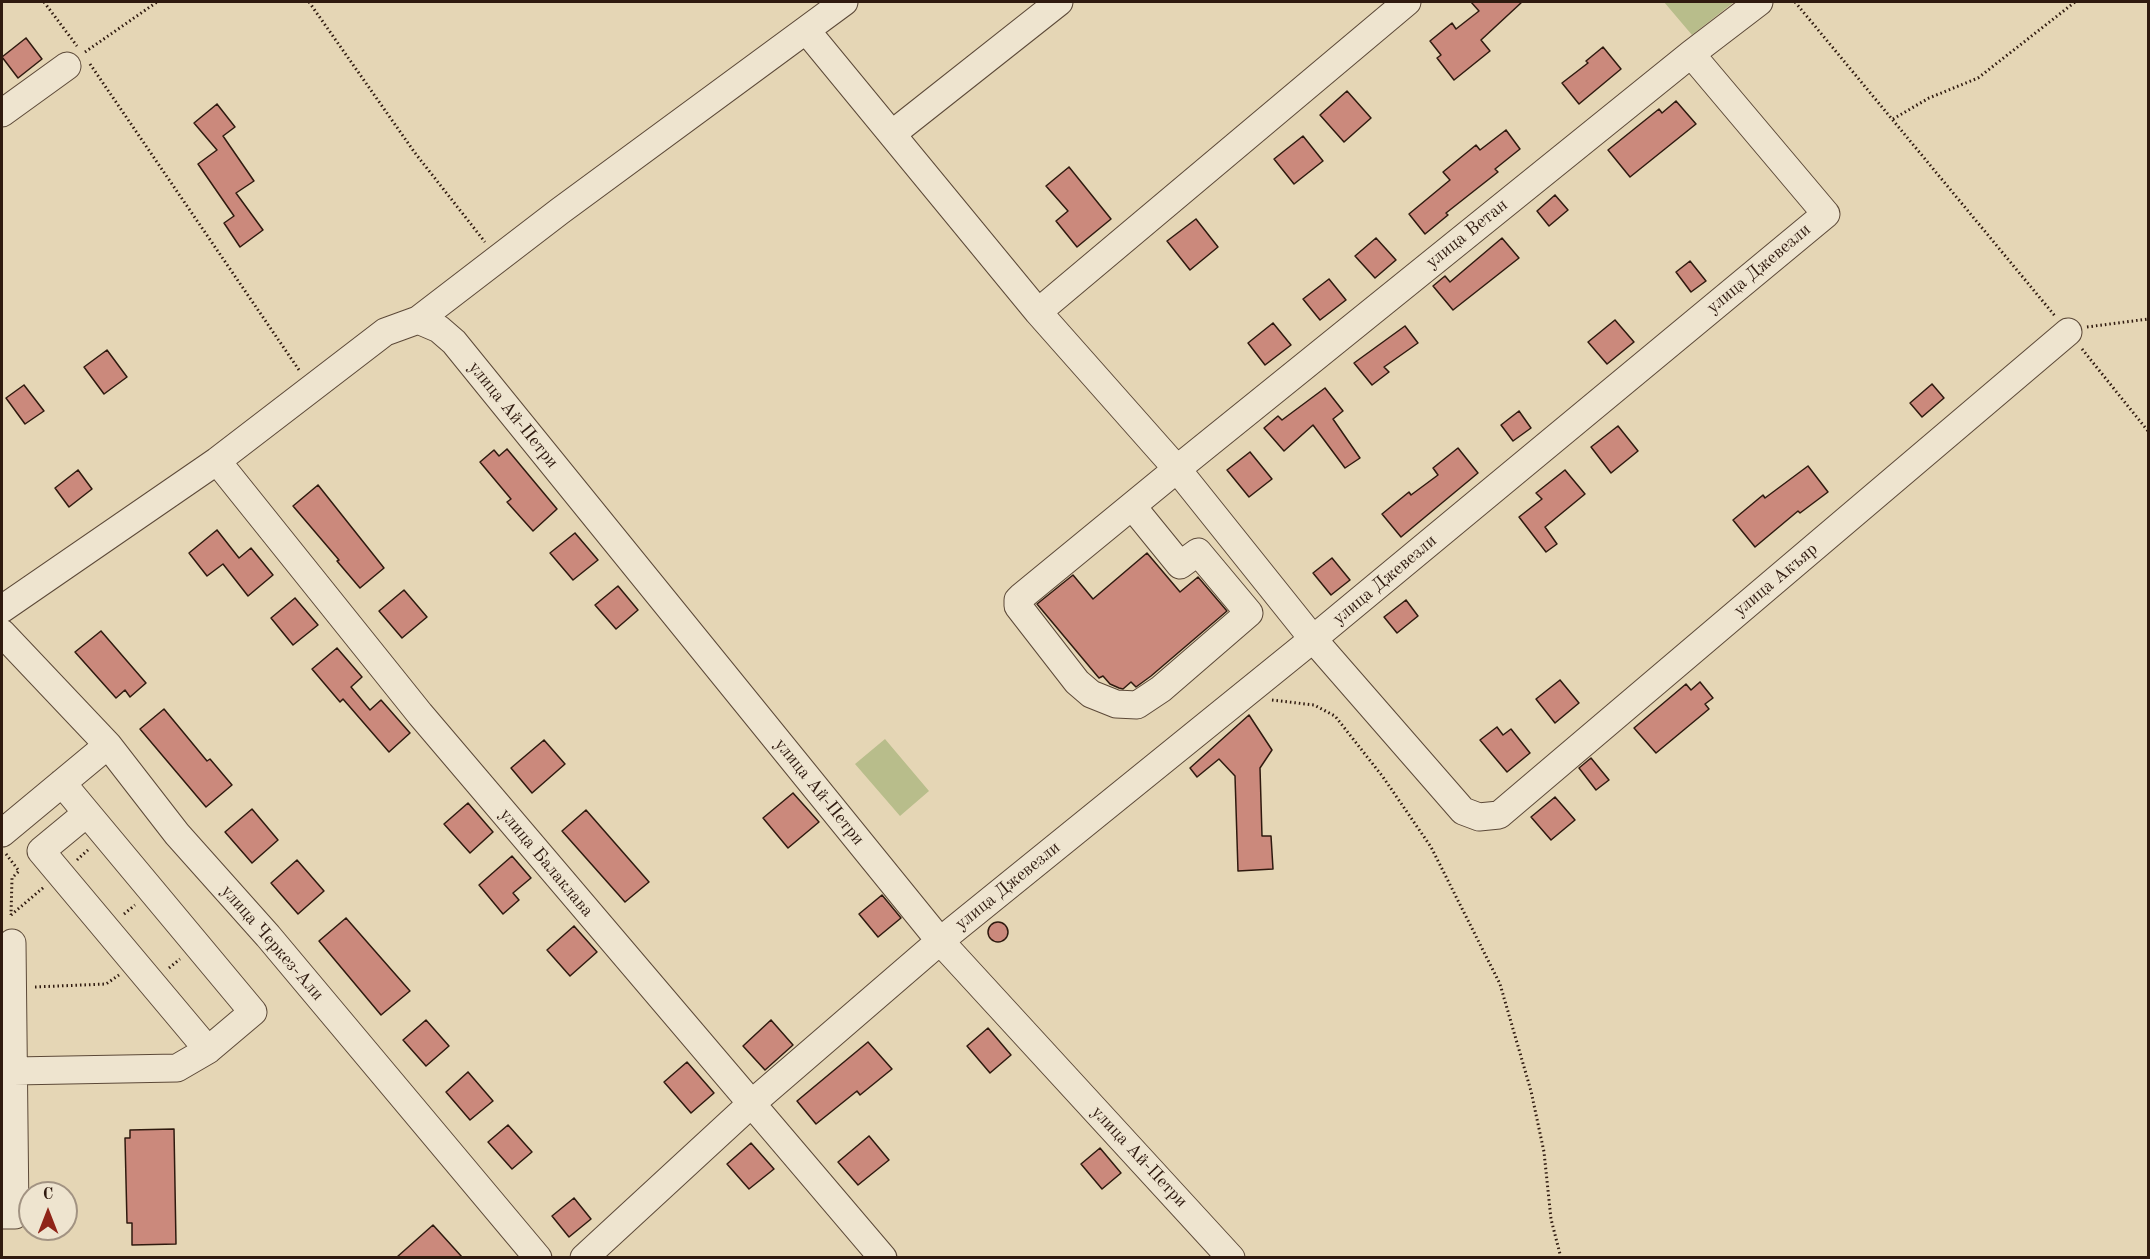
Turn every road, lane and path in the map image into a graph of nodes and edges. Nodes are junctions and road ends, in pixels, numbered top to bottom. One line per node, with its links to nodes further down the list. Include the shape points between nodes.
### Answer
1 (44, 2): 12 (path)
2 (157, 2): 12 (path)
3 (309, 2): 16 (path, via 415,153)
4 (844, 2): 10 (street)
5 (1059, 2): 15 (street)
6 (1407, 2): 17 (street)
7 (1759, 2): 11 (street, улица Ветан)
8 (1795, 2): 14 (path)
9 (2075, 2): 14 (path, via 1978,78 1929,98)
10 (806, 30): 15 (street); 16 (street)
11 (1691, 54): 24 (street, улица Ветан); 28 (street, улица Джевезли, via 1826,214)
12 (75, 60): 13 (street); 21 (path)
13 (2, 113)
14 (1893, 119): 20 (path)
15 (892, 134): 17 (street)
16 (499, 258): 19 (street)
17 (1038, 312): 24 (street)
18 (2148, 319): 20 (path, via 2098,324)
19 (418, 320): 21 (street, via 385,332); 38 (street, улица Ай-Петри, via 439,329 454,342)
20 (2068, 332): 22 (path); 28 (street, улица Акъяр, via 1499,815 1479,817 1463,811)
21 (312, 388): 23 (street)
22 (2148, 431)
23 (217, 461): 26 (street); 45 (street, улица Балаклава, via 420,714)
24 (1177, 469): 25 (street, улица Ветан); 28 (street)
25 (1132, 506): 25 (street, улица Ветан, via 1021,597 1018,606 1077,682 1091,694 1116,704 1137,705 1249,613 1198,552 1180,565)
26 (2, 609)
27 (2, 633): 30 (street, улица Черкез-Али)
28 (1313, 639): 29 (street, улица Джевезли)
29 (1240, 698): 38 (street, улица Джевезли); 51 (path, via 1314,705 1335,716 1431,847 1500,984 1532,1091 1551,1219)
30 (108, 745): 31 (street); 47 (street, улица Черкез-Али, via 177,834 268,936)
31 (62, 783): 32 (street); 33 (street)
32 (87, 813): 35 (street); 37 (street, via 41,851)
33 (2, 833)
34 (2, 848): 36 (path, via 19,871 12,878)
35 (152, 891): 37 (path); 40 (street)
36 (11, 915)
37 (106, 929): 41 (street)
38 (940, 941): 45 (street, улица Джевезли); 50 (street, улица Ай-Петри)
39 (12, 943): 42 (street)
40 (197, 945): 41 (path); 43 (street, via 253,1011)
41 (143, 973): 42 (path, via 106,984); 43 (street)
42 (13, 988): 44 (street)
43 (208, 1050): 44 (street, via 177,1068)
44 (14, 1071): 46 (street, via 15,1215)
45 (751, 1104): 48 (street, улица Джевезли); 49 (street, улица Балаклава)
46 (2, 1215)
47 (538, 1257)
48 (584, 1257)
49 (883, 1257)
50 (1231, 1257)
51 (1561, 1257)

